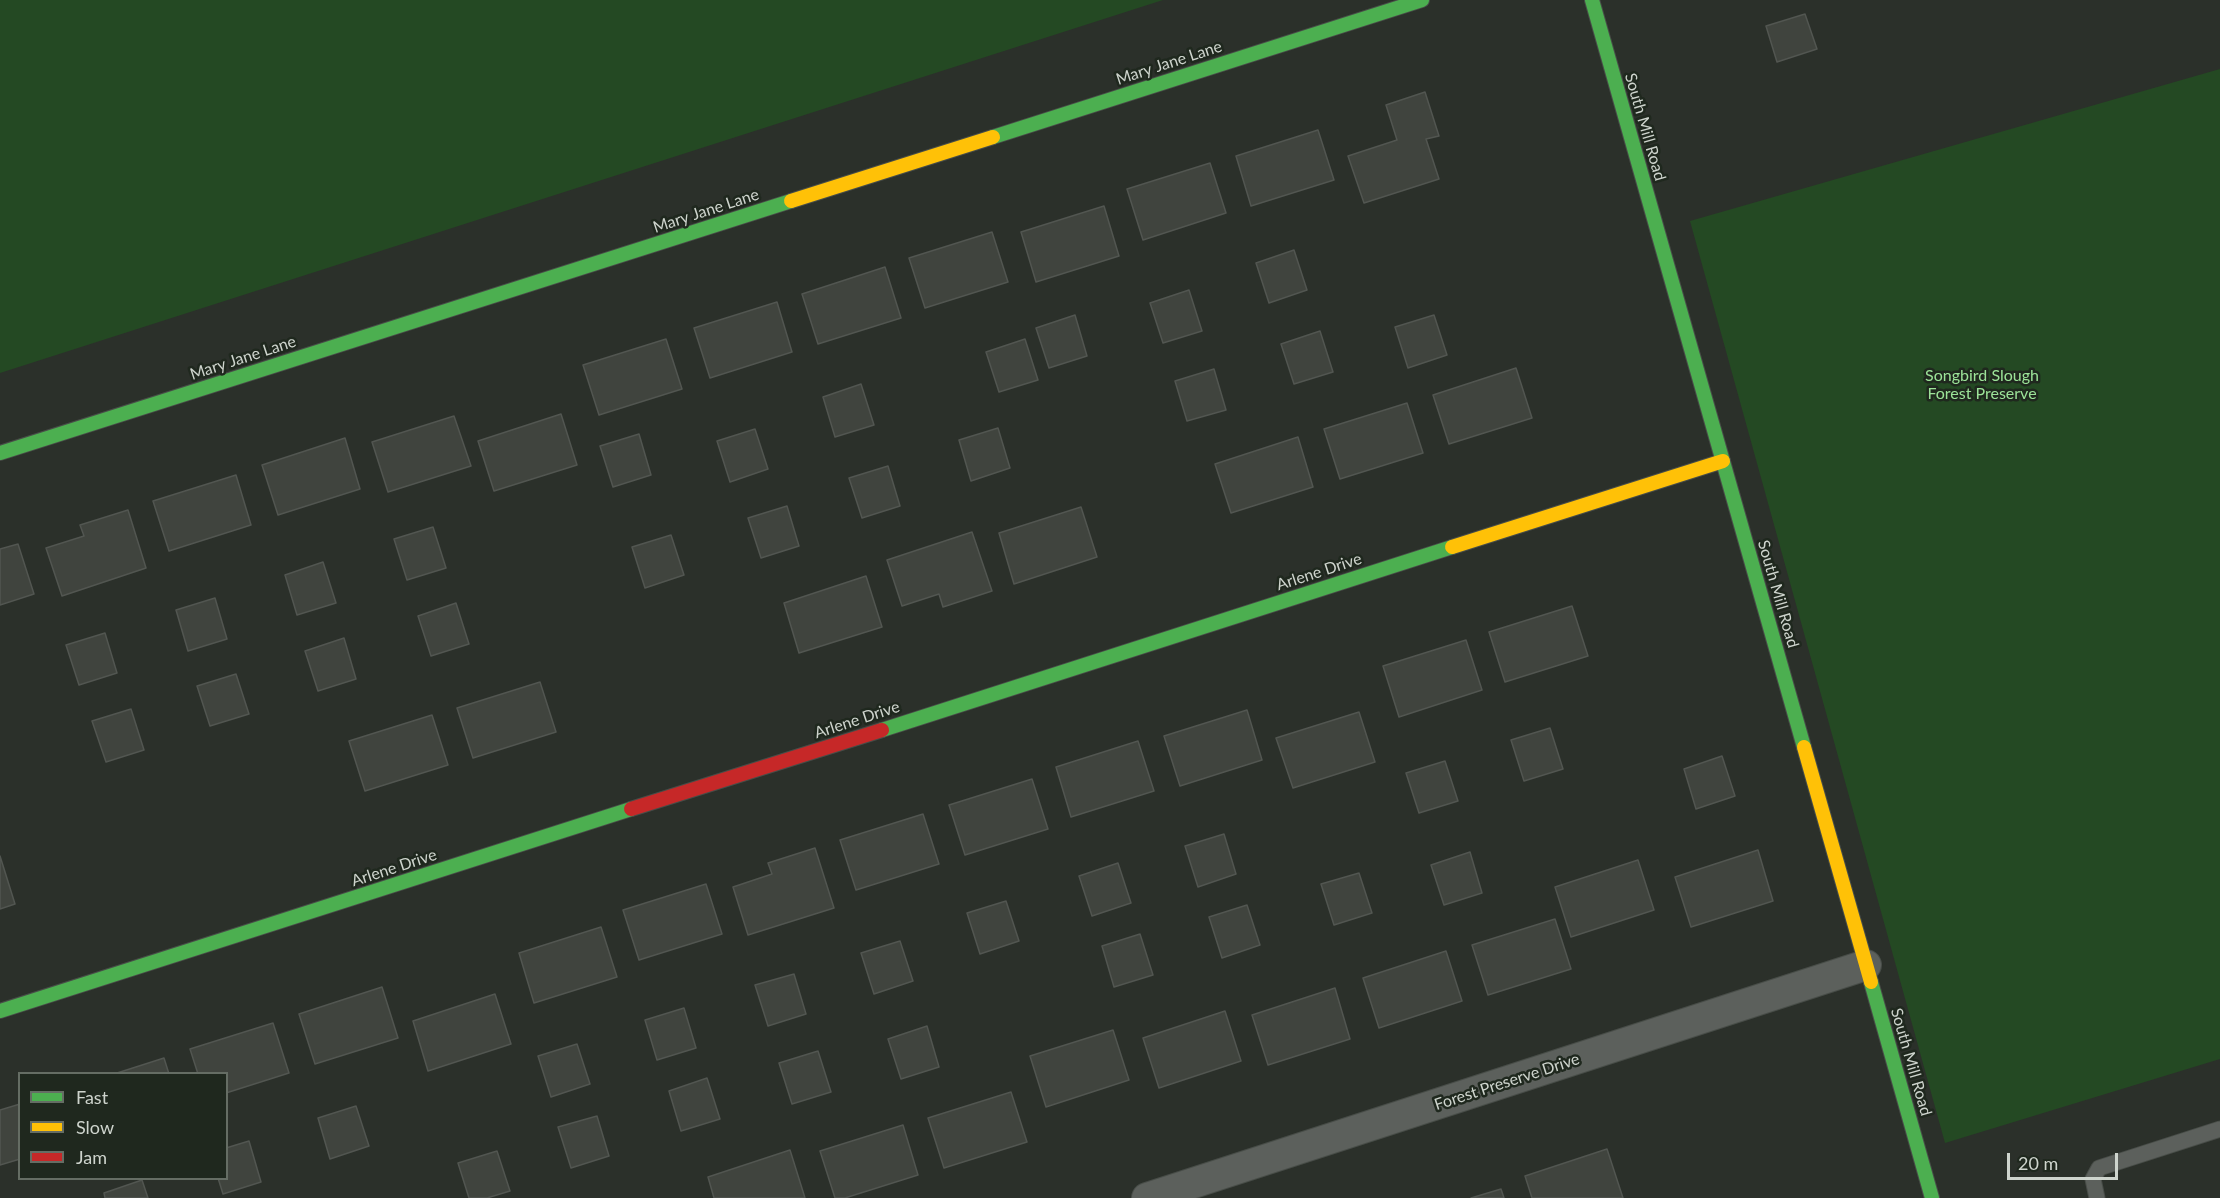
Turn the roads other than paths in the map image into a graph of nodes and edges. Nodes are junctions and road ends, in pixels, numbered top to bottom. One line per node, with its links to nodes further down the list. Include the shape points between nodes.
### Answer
1 (1422, 0): 3 (street, Mary Jane Lane)
2 (1592, 0): 4 (street, South Mill Road)
3 (0, 453)
4 (1723, 461): 5 (street, South Mill Road); 6 (street, Arlene Drive)
5 (1866, 965): 8 (street, Forest Preserve Drive); 9 (street, South Mill Road)
6 (0, 1011)
7 (2220, 1129): 10 (lane, via 2099,1168 2093,1179)
8 (1147, 1198)
9 (1932, 1198)
10 (2097, 1198)

